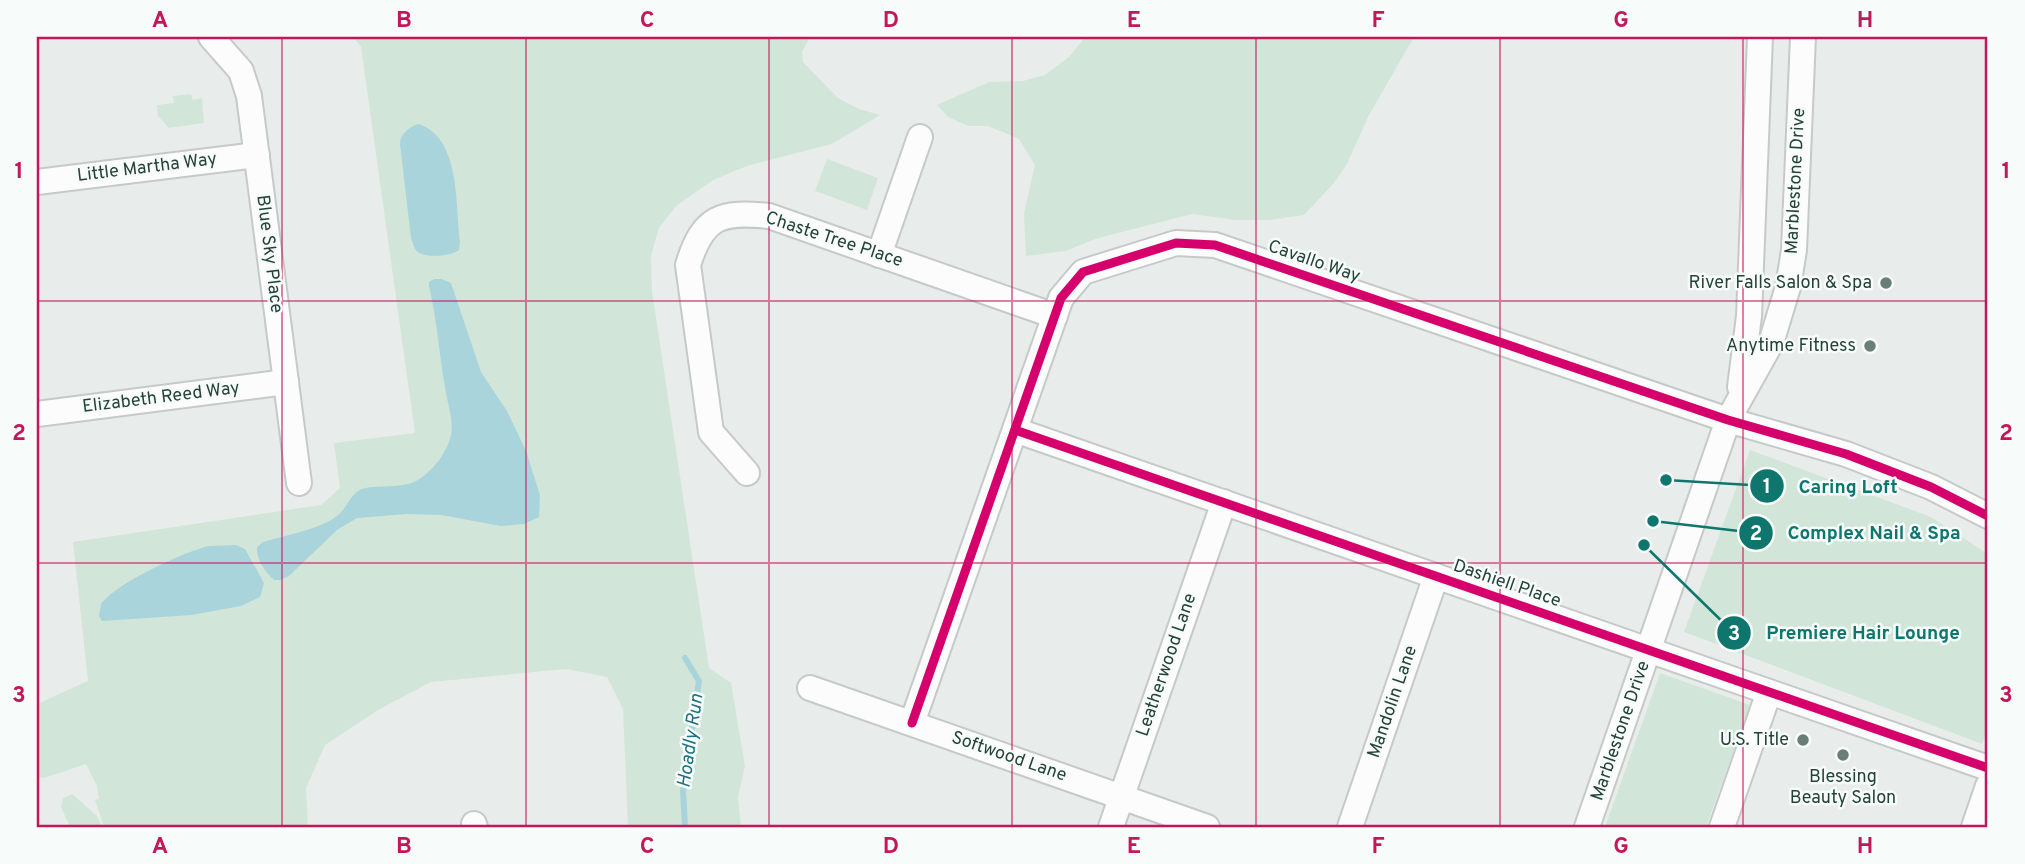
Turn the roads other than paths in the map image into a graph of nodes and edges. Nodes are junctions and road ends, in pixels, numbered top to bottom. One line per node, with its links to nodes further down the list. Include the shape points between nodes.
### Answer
1 (211, 37): 5 (street, Blue Sky Place, via 244,77)
2 (1760, 37): 10 (street, Marblestone Drive, via 1749,316)
3 (1803, 37): 10 (street, Marblestone Drive, via 1794,250 1788,287 1771,343)
4 (920, 136): 7 (street)
5 (257, 155): 6 (street, Little Martha Way); 9 (street, Blue Sky Place)
6 (37, 182)
7 (879, 255): 8 (street, Chaste Tree Place); 13 (street, Chaste Tree Place, via 769,216 739,213 714,221 694,245 688,265 711,432)
8 (1055, 316): 10 (street, Cavallo Way, via 1061,298 1083,272 1175,243 1215,245); 12 (street, Cavallo Way)
9 (286, 382): 11 (street, Elizabeth Reed Way); 14 (street, Blue Sky Place)
10 (1733, 409): 16 (street, Cavallo Way, via 1800,439 1896,472); 18 (street, Marblestone Drive)
11 (37, 414)
12 (1015, 430): 15 (street, Dashiell Place); 21 (street, Cavallo Way)
13 (747, 473)
14 (299, 484)
15 (1224, 502): 17 (street, Dashiell Place); 24 (street, Leatherwood Lane)
16 (1988, 516)
17 (1436, 576): 18 (street, Dashiell Place); 27 (street, Mandolin Lane)
18 (1649, 650): 20 (street, Dashiell Place); 28 (street, Marblestone Drive)
19 (810, 688): 21 (street, Softwood Lane)
20 (1769, 692): 22 (street, Dashiell Place); 29 (street)
21 (912, 723): 24 (street, Softwood Lane)
22 (1988, 768)
23 (1988, 786): 30 (street)
24 (1121, 797): 25 (street, Leatherwood Lane); 26 (street, Softwood Lane)
25 (1111, 827)
26 (1207, 827)
27 (1350, 827)
28 (1587, 827)
29 (1722, 827)
30 (1974, 827)

